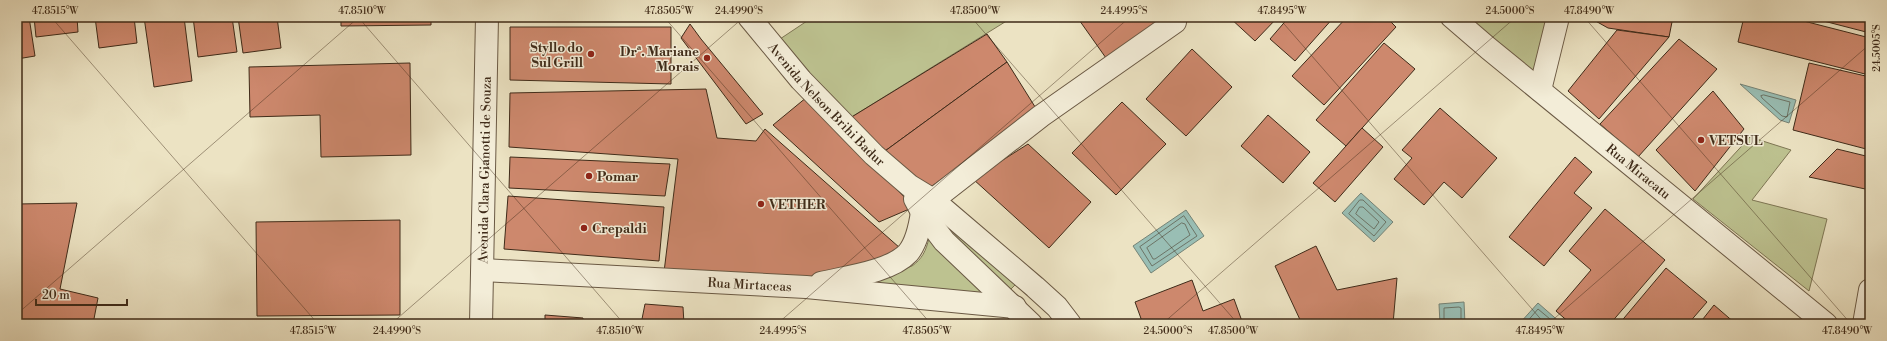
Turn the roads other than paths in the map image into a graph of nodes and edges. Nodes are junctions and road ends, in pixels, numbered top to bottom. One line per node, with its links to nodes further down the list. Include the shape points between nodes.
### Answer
1 (487, 17): 8 (street, Avenida Clara Gianotti de Souza)
2 (749, 17): 7 (street, Avenida Nelson Brihi Badur, via 801,80 874,155 910,186)
3 (1452, 17): 6 (street, Rua Miracatu)
4 (1558, 17): 6 (street)
5 (1175, 22): 7 (street, via 1041,116)
6 (1540, 90): 16 (street, Rua Miracatu)
7 (927, 206): 9 (street, via 908,253 896,262 883,268); 10 (street, Avenida Nelson Brihi Badur, via 963,227); 12 (street, Avenida Nelson Brihi Badur, via 952,249)
8 (483, 270): 9 (street, Rua Mirtaceas); 13 (street, Avenida Clara Gianotti de Souza)
9 (806, 287): 12 (street, Rua Mirtaceas)
10 (1035, 287): 12 (street); 15 (street, Avenida Nelson Brihi Badur, via 1057,307)
11 (1870, 290): 17 (street)
12 (1015, 308): 14 (street, Avenida Nelson Brihi Badur)
13 (481, 324)
14 (1031, 324)
15 (1070, 324)
16 (1826, 324)
17 (1864, 324)

